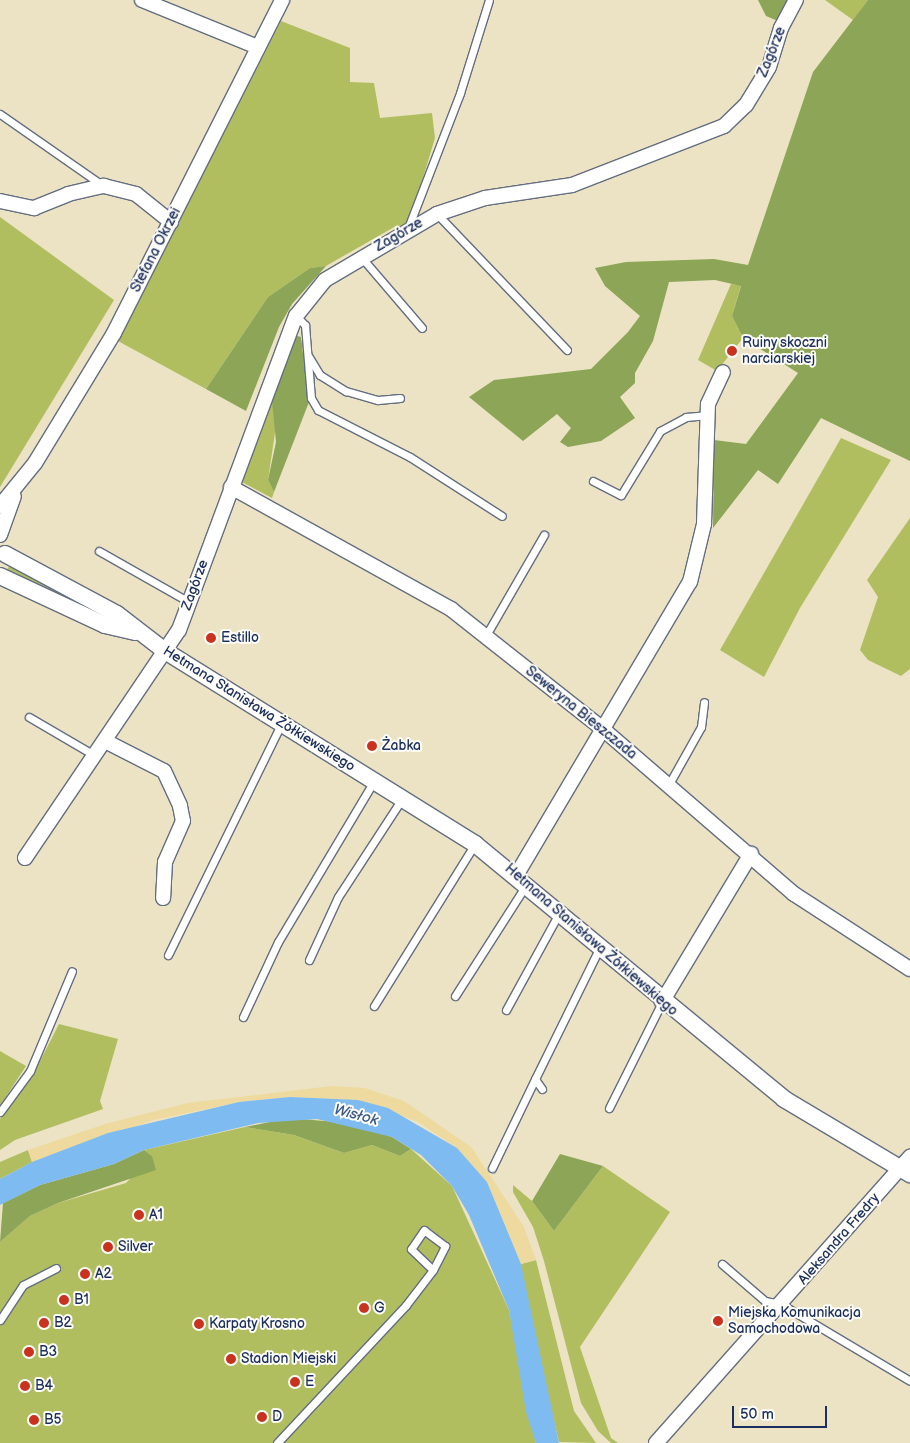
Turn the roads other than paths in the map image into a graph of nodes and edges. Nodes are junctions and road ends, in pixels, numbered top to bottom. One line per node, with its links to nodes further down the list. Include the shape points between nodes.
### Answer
1 (142, 0): 5 (street)
2 (282, 0): 5 (street, Stefana Okrzei)
3 (490, 0): 11 (lane, via 460,93)
4 (796, 0): 9 (street, Zagórze, via 781,28 769,67 746,105 724,126 572,185 485,198)
5 (258, 47): 10 (street, Stefana Okrzei)
6 (0, 114): 7 (lane)
7 (104, 186): 8 (street, via 68,194 34,208); 10 (street, via 136,194)
8 (0, 201)
9 (437, 214): 11 (street, Zagórze); 15 (lane)
10 (171, 222): 22 (street, Stefana Okrzei, via 114,333)
11 (408, 228): 12 (street, Zagórze)
12 (362, 258): 13 (street, Zagórze, via 325,280); 14 (lane)
13 (296, 316): 16 (lane, via 305,325); 21 (street, Zagórze)
14 (422, 328)
15 (567, 350)
16 (307, 354): 18 (lane, via 320,375 341,389 372,399); 24 (lane, via 311,398 327,418 410,457)
17 (723, 372): 19 (street, via 708,404)
18 (400, 398)
19 (708, 415): 20 (lane, via 686,417 660,431 622,495); 37 (street, via 701,550 690,582)
20 (593, 481)
21 (231, 487): 30 (street, Zagórze); 32 (street, Seweryna Bieszczada, via 447,607)
22 (16, 491): 23 (street, Stefana Okrzei); 26 (street, Stefana Okrzei)
23 (0, 506)
24 (502, 516)
25 (544, 535): 32 (lane)
26 (0, 536)
27 (99, 551): 30 (lane)
28 (2, 554): 31 (street, Hetmana Stanisława Żółkiewskiego, via 109,610)
29 (0, 576): 31 (street, Hetmana Stanisława Żółkiewskiego, via 105,625)
30 (189, 602): 33 (street, Zagórze)
31 (139, 634): 33 (street, Hetmana Stanisława Żółkiewskiego)
32 (485, 637): 37 (street, Seweryna Bieszczada)
33 (164, 652): 36 (street, Hetmana Stanisława Żółkiewskiego); 38 (street, Zagórze)
34 (704, 702): 41 (lane, via 701,726)
35 (29, 717): 39 (lane)
36 (281, 722): 40 (street, Hetmana Stanisława Żółkiewskiego); 50 (lane)
37 (604, 730): 41 (street, Seweryna Bieszczada); 46 (street)
38 (105, 741): 39 (street, Zagórze); 47 (street, via 164,770 180,806 183,821 164,862)
39 (94, 755): 45 (street, Zagórze)
40 (374, 780): 42 (street, Hetmana Stanisława Żółkiewskiego); 58 (lane, via 278,942)
41 (669, 784): 44 (street, Seweryna Bieszczada)
42 (403, 798): 43 (street, Hetmana Stanisława Żółkiewskiego); 51 (lane, via 338,897)
43 (475, 844): 46 (street, Hetmana Stanisława Żółkiewskiego); 56 (lane)
44 (751, 854): 52 (street, Seweryna Bieszczada, via 794,894); 55 (street)
45 (25, 858)
46 (522, 878): 48 (street, Hetmana Stanisława Żółkiewskiego); 54 (lane)
47 (163, 898)
48 (561, 911): 49 (street, Hetmana Stanisława Żółkiewskiego); 57 (lane)
49 (600, 947): 55 (street, Hetmana Stanisława Żółkiewskiego); 59 (lane)
50 (168, 955)
51 (309, 960)
52 (910, 969)
53 (72, 971): 62 (lane, via 30,1071)
54 (455, 996)
55 (662, 1002): 61 (lane); 63 (street, Hetmana Stanisława Żółkiewskiego, via 784,1099)
56 (374, 1006)
57 (506, 1010)
58 (243, 1017)
59 (535, 1079): 60 (lane); 64 (lane)
60 (542, 1089)
61 (609, 1108)
62 (0, 1112)
63 (907, 1167): 68 (street, Aleksandra Fredry)
64 (492, 1168)
65 (722, 1264): 68 (lane, via 765,1301)
66 (56, 1268): 69 (lane, via 23,1285)
67 (433, 1270): 67 (lane, via 411,1249 424,1230 445,1246); 71 (lane, via 406,1305)
68 (782, 1304): 70 (lane); 72 (street, Aleksandra Fredry)
69 (0, 1320)
70 (910, 1381)
71 (277, 1443)
72 (656, 1443)

